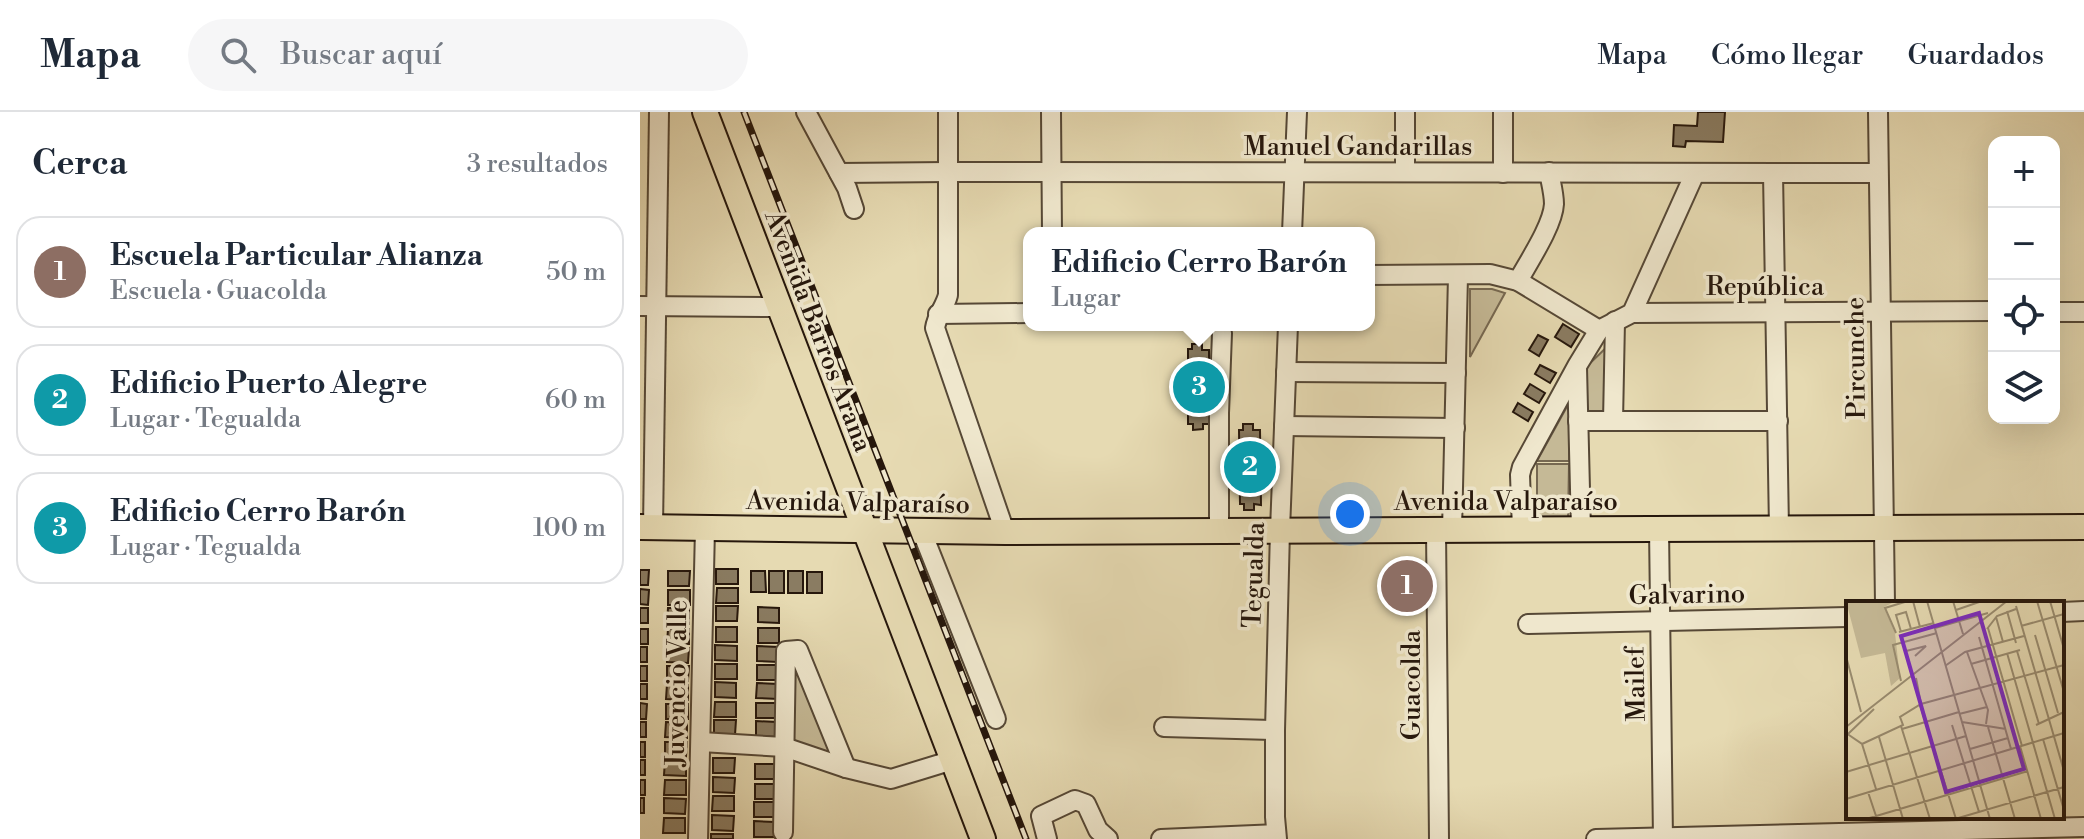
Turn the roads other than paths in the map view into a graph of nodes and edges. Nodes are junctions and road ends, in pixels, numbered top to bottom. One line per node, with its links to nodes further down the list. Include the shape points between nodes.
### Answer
1 (659, 112): 26 (street)
2 (705, 112): 27 (main road, Avenida Barros Arana)
3 (806, 112): 15 (street)
4 (948, 112): 10 (street)
5 (1051, 112): 11 (street)
6 (1297, 112): 12 (street)
7 (1405, 112): 13 (street)
8 (1503, 112): 16 (street)
9 (1878, 112): 19 (street, Pircunche)
10 (948, 172): 11 (street, Manuel Gandarillas); 15 (street, Manuel Gandarillas); 34 (street, via 948,295)
11 (1052, 172): 12 (street, Manuel Gandarillas); 21 (street)
12 (1294, 172): 13 (street, Manuel Gandarillas); 22 (street)
13 (1405, 172): 16 (street, Manuel Gandarillas)
14 (1549, 172): 16 (street, Manuel Gandarillas); 17 (street, Manuel Gandarillas); 25 (street, via 1554,207)
15 (839, 173): 20 (street)
16 (1503, 173)
17 (1695, 173): 18 (street, Manuel Gandarillas); 35 (street)
18 (1773, 173): 19 (street, Manuel Gandarillas); 30 (street)
19 (1878, 173): 28 (street, Pircunche)
20 (854, 209)
21 (1052, 227)
22 (1292, 227)
23 (1375, 275): 24 (street)
24 (1458, 276): 25 (street, via 1490,274); 40 (street, Guacolda)
25 (1518, 281): 35 (street)
26 (648, 306): 27 (street); 46 (street)
27 (779, 307): 52 (main road, Avenida Barros Arana)
28 (1881, 311): 29 (street, República); 30 (street, República); 49 (street, Pircunche)
29 (1988, 311)
30 (1775, 312): 35 (street, República); 43 (street)
31 (2060, 312): 32 (street)
32 (2084, 312)
33 (1023, 313): 34 (street)
34 (938, 314): 59 (street, via 937,340)
35 (1615, 321): 38 (street); 42 (street)
36 (1288, 331): 39 (street, Tegualda)
37 (1222, 333): 53 (street)
38 (1577, 366): 41 (street); 56 (street, via 1522,467)
39 (1286, 372): 40 (street); 44 (street, Tegualda)
40 (1456, 373): 45 (street, Guacolda)
41 (1578, 421): 42 (street); 57 (street)
42 (1613, 421): 43 (street)
43 (1778, 421): 51 (street)
44 (1284, 426): 45 (street); 54 (street, Tegualda)
45 (1455, 428): 55 (street, Guacolda)
46 (647, 527): 48 (main road, Avenida Valparaíso)
47 (2084, 527): 49 (main road, Avenida Valparaíso)
48 (705, 528): 52 (main road, Avenida Valparaíso); 69 (street, Juvencio Valle)
49 (1883, 528): 51 (main road, Avenida Valparaíso); 60 (street, Pircunche)
50 (1659, 529): 51 (main road, Avenida Valparaíso); 57 (main road, Avenida Valparaíso); 64 (street, Mailef)
51 (1779, 529)
52 (864, 530): 58 (main road, Avenida Valparaíso); 71 (main road, Avenida Barros Arana)
53 (1219, 530): 54 (main road, Avenida Valparaíso); 59 (main road, Avenida Valparaíso)
54 (1280, 530): 55 (main road, Avenida Valparaíso); 68 (street, Tegualda)
55 (1444, 530): 56 (main road, Avenida Valparaíso); 83 (street, Guacolda)
56 (1522, 530): 57 (main road, Avenida Valparaíso)
57 (1581, 530)
58 (922, 532): 59 (main road, Avenida Valparaíso); 66 (street)
59 (1005, 532)
60 (1885, 601)
61 (2084, 611): 62 (street)
62 (2064, 612)
63 (1846, 617): 64 (street, Galvarino)
64 (1660, 621): 65 (street, Galvarino); 77 (street, Mailef)
65 (1528, 624)
66 (996, 719)
67 (1164, 727): 68 (street)
68 (1275, 730): 76 (street, Tegualda)
69 (701, 742): 70 (street); 78 (street, Juvencio Valle)
70 (784, 747): 72 (street); 72 (street, via 786,651 798,650); 75 (street)
71 (953, 760): 72 (street, via 891,779); 79 (main road, Avenida Barros Arana)
72 (846, 768)
73 (2084, 827): 74 (street)
74 (1886, 829): 77 (street)
75 (783, 832)
76 (1277, 837): 82 (street)
77 (1663, 838): 84 (street)
78 (698, 839)
79 (983, 839)
80 (1047, 839): 81 (street, via 1041,816 1079,800)
81 (1108, 839)
82 (1161, 839)
83 (1439, 839)
84 (1596, 839)

